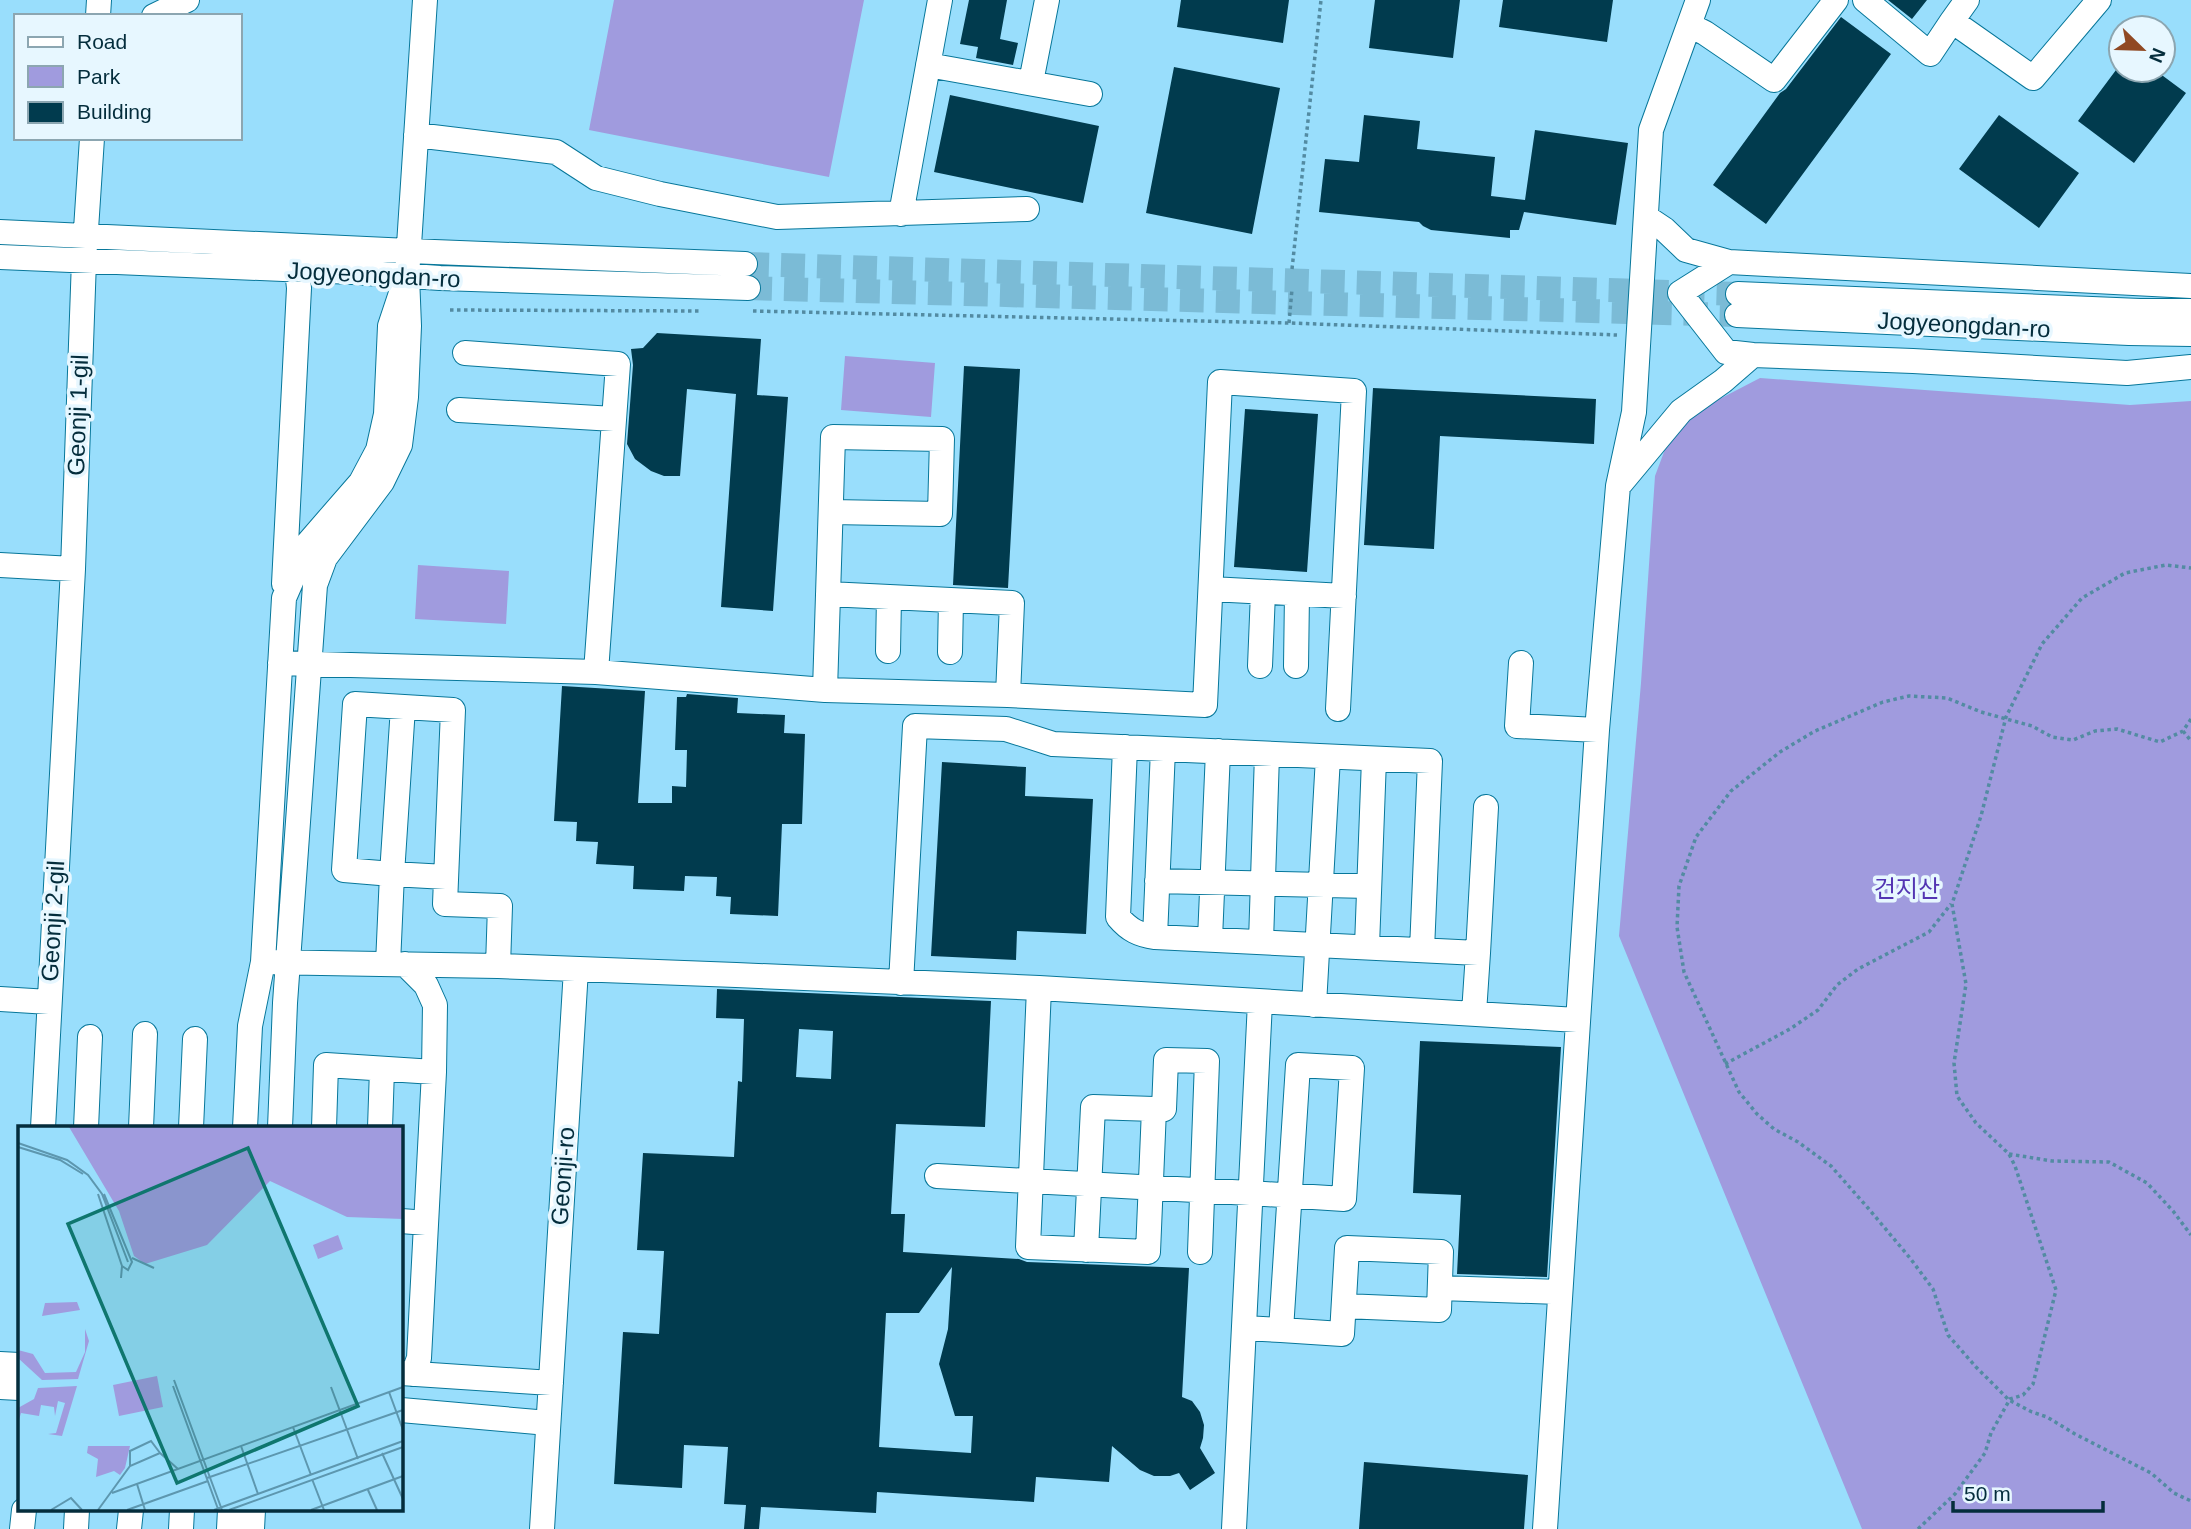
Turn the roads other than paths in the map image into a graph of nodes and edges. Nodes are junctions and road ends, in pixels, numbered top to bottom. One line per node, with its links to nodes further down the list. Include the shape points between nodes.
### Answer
1 (187, 0): 10 (street)
2 (425, 0): 16 (street)
3 (940, 0): 13 (street)
4 (1047, 0): 14 (street)
5 (1698, 0): 12 (street)
6 (1836, 0): 12 (street, via 1774,79)
7 (1865, 0): 11 (street, via 1930,54)
8 (1967, 0): 11 (street)
9 (2099, 0): 11 (street, via 2032,78)
10 (158, 14)
11 (1952, 21)
12 (1689, 25): 20 (street, via 1651,130)
13 (928, 65): 14 (street); 19 (street)
14 (1031, 82): 15 (street)
15 (1090, 93)
16 (416, 135): 19 (street, via 556,152 596,177 777,217); 25 (street)
17 (92, 140): 22 (street, Geonji 1-gil)
18 (1027, 209): 19 (street)
19 (901, 214)
20 (1646, 217): 24 (street, via 1686,250); 29 (street)
21 (0, 232): 22 (street, Jogyeongdan-ro)
22 (85, 248): 23 (street, Jogyeongdan-ro); 25 (street, Jogyeongdan-ro); 26 (street, Jogyeongdan-ro, via 108,263); 41 (street, Geonji 1-gil)
23 (0, 257)
24 (1729, 262): 27 (street); 30 (street)
25 (408, 264): 26 (street, Jogyeongdan-ro, via 353,272); 28 (street, Jogyeongdan-ro); 48 (street, via 390,326 386,414 378,450 361,482 308,543); 52 (street, via 406,397 400,445 382,482 325,558 315,585)
26 (297, 271): 48 (street)
27 (2191, 286)
28 (746, 288)
29 (1642, 293): 30 (street); 38 (street, via 1634,412)
30 (1680, 293): 34 (street, via 1726,352)
31 (2191, 311): 32 (street, Jogyeongdan-ro, via 1738,305)
32 (2191, 334)
33 (465, 353): 37 (street, via 618,364)
34 (1753, 355): 35 (street, via 2127,373); 38 (street, via 1681,411)
35 (2191, 367)
36 (459, 410): 37 (street)
37 (614, 419): 57 (street)
38 (1618, 486): 62 (street)
39 (832, 512): 39 (street, via 833,437 942,439 940,514); 44 (street)
40 (0, 565): 41 (street)
41 (73, 569): 69 (street, Geonji 1-gil)
42 (1211, 589): 43 (street); 46 (street, via 1220,382 1354,391); 59 (street, via 1205,705)
43 (1263, 592): 45 (street); 55 (street)
44 (828, 594): 47 (street); 58 (street)
45 (1297, 594): 46 (street); 56 (street)
46 (1344, 596): 61 (street)
47 (890, 597): 49 (street); 50 (street)
48 (284, 598): 53 (street)
49 (951, 600): 51 (street); 59 (street, via 1012,603)
50 (888, 651)
51 (950, 652)
52 (308, 662): 53 (street); 57 (street); 86 (street)
53 (280, 663): 85 (street)
54 (1521, 663): 62 (street, via 1517,726)
55 (1260, 666)
56 (1296, 666)
57 (596, 672): 58 (street)
58 (825, 690): 59 (street)
59 (1008, 695)
60 (403, 707): 71 (street); 71 (street, via 355,704 353,731 344,870); 72 (street, via 453,710)
61 (1338, 709)
62 (1597, 730): 97 (street)
63 (1125, 747): 64 (street); 78 (street, via 1118,917 1141,935); 90 (street, via 1053,744 1006,729 915,726)
64 (1163, 749): 65 (street); 73 (street)
65 (1218, 751): 66 (street); 74 (street)
66 (1267, 754): 67 (street); 75 (street)
67 (1328, 757): 68 (street); 76 (street)
68 (1374, 759): 77 (street); 83 (street, via 1430,761)
69 (61, 790): 93 (street, Geonji 2-gil)
70 (1486, 807): 84 (street)
71 (392, 874): 72 (street); 87 (street)
72 (446, 877): 88 (street, via 445,904 500,906)
73 (1157, 881): 74 (street); 78 (street)
74 (1212, 882): 75 (street); 79 (street)
75 (1263, 884): 76 (street); 80 (street)
76 (1321, 885): 77 (street); 81 (street)
77 (1369, 886): 82 (street)
78 (1155, 937): 79 (street)
79 (1210, 939): 80 (street)
80 (1261, 942): 81 (street)
81 (1318, 944): 82 (street); 95 (street)
82 (1367, 947): 83 (street)
83 (1422, 950): 84 (street)
84 (1478, 953): 96 (street)
85 (263, 962): 86 (street); 108 (street, via 250,1026)
86 (289, 963): 87 (street); 109 (street)
87 (396, 964): 88 (street); 102 (street, via 426,985 435,1005)
88 (498, 965): 89 (street)
89 (576, 969): 90 (street); 131 (street, Geonji-ro)
90 (901, 983): 91 (street)
91 (1039, 988): 94 (street); 113 (street)
92 (0, 999): 93 (street, Geonji 2-gil)
93 (49, 1002): 104 (street)
94 (1261, 1002): 95 (street); 117 (street)
95 (1314, 1005): 96 (street)
96 (1474, 1013): 97 (street)
97 (1577, 1020): 124 (street)
98 (145, 1034): 106 (street)
99 (90, 1037): 105 (street)
100 (195, 1039): 107 (street)
101 (382, 1069): 102 (street); 110 (street, via 326,1065); 111 (street)
102 (434, 1072): 120 (street)
103 (1154, 1109): 114 (street, via 1093,1107); 115 (street); 116 (street, via 1164,1110 1166,1060 1207,1061)
104 (43, 1126)
105 (86, 1126)
106 (141, 1126)
107 (191, 1126)
108 (245, 1126)
109 (280, 1126)
110 (324, 1126)
111 (380, 1126)
112 (937, 1176): 113 (street)
113 (1031, 1181): 114 (street); 121 (street, via 1028,1247)
114 (1089, 1184): 115 (street); 121 (street)
115 (1151, 1187): 116 (street); 121 (street, via 1148,1252)
116 (1203, 1190): 117 (street); 122 (street)
117 (1250, 1193): 118 (street); 126 (street)
118 (1290, 1196): 118 (street, via 1344,1199 1352,1068 1298,1065); 127 (street)
119 (402, 1221): 120 (street)
120 (426, 1223): 130 (street, via 419,1358)
121 (1086, 1250)
122 (1200, 1252)
123 (1440, 1288): 124 (street); 125 (street, via 1439,1310); 125 (street, via 1441,1252 1347,1248)
124 (1559, 1292): 138 (street)
125 (1344, 1306): 127 (street, via 1342,1334)
126 (1244, 1328): 127 (street); 137 (street)
127 (1281, 1330)
128 (0, 1364): 129 (street)
129 (18, 1365)
130 (407, 1373): 131 (street)
131 (551, 1383): 135 (street, Geonji-ro)
132 (0, 1387): 133 (street)
133 (18, 1388)
134 (402, 1410): 135 (street)
135 (548, 1423): 136 (street, Geonji-ro)
136 (542, 1529)
137 (1234, 1529)
138 (1545, 1529)

